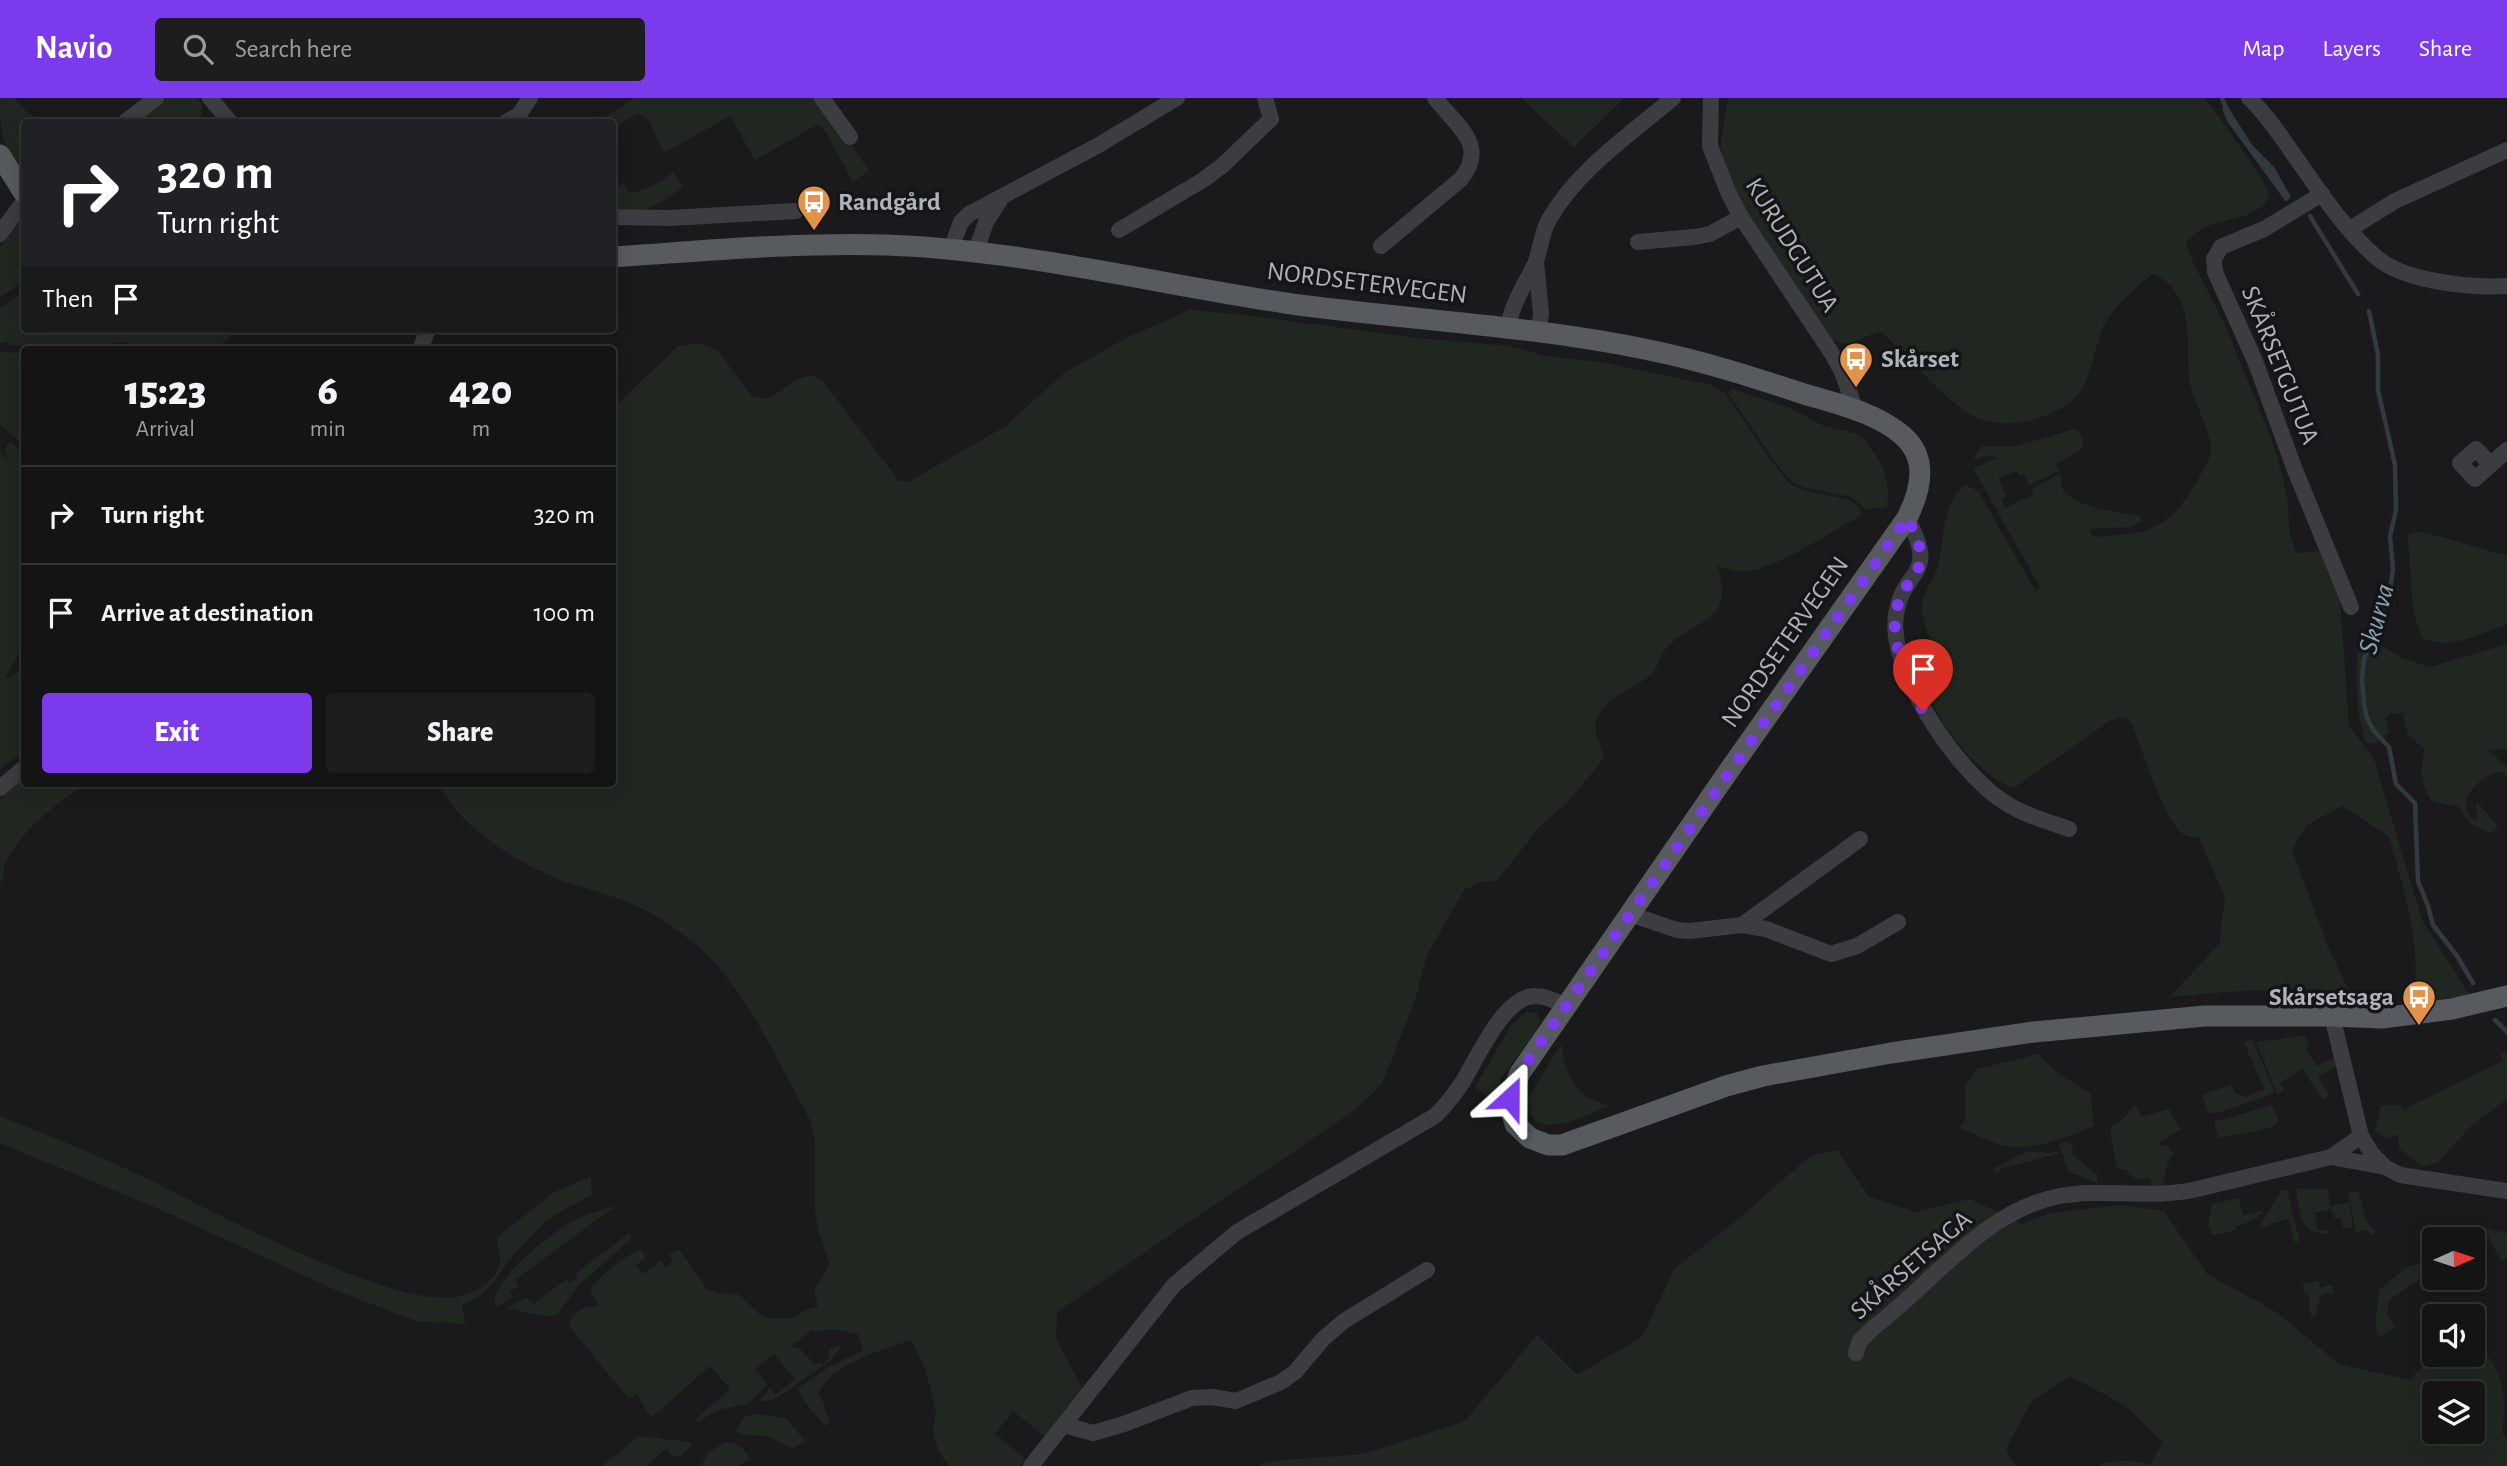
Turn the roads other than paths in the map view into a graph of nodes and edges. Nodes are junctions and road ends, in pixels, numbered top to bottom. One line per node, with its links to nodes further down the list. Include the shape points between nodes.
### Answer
1 (156, 98): 11 (street)
2 (210, 98): 12 (street)
3 (530, 98): 13 (street)
4 (822, 98): 14 (street)
5 (1177, 98): 19 (street)
6 (1265, 98): 25 (street, via 1271,119 1223,165)
7 (1435, 98): 28 (street, via 1465,132 1473,152 1470,168)
8 (1673, 98): 32 (street, via 1569,191 1549,219)
9 (1711, 98): 23 (street, KURUDGUTUA, via 1710,146)
10 (2249, 98): 18 (street)
11 (129, 119)
12 (228, 119)
13 (512, 119)
14 (850, 137)
15 (2507, 150): 24 (street, via 2395,201)
16 (0, 155): 17 (main road)
17 (21, 188)
18 (2322, 194): 24 (street); 40 (street, SKÅRSETGUTUA, via 2264,229 2221,247 2214,259 2215,272 2255,361)
19 (1002, 197): 29 (street, via 961,222); 30 (street, via 986,222)
20 (21, 205): 26 (street)
21 (796, 211): 22 (street)
22 (616, 217)
23 (1741, 217): 27 (street, via 1702,236); 36 (street, KURUDGUTUA, via 1842,372)
24 (2350, 229): 33 (street, via 2379,259 2403,270 2454,284)
25 (1119, 230)
26 (0, 234)
27 (1639, 242)
28 (1381, 246)
29 (951, 249): 30 (main road, NORDSETERVEGEN); 31 (main road, NORDSETERVEGEN, via 846,244)
30 (976, 251): 34 (main road, NORDSETERVEGEN, via 1285,303)
31 (616, 257)
32 (1536, 262): 34 (street, via 1511,309); 35 (street)
33 (2507, 286)
34 (1508, 328): 35 (main road, NORDSETERVEGEN)
35 (1539, 332): 36 (main road, NORDSETERVEGEN, via 1686,358)
36 (1856, 411): 39 (main road, NORDSETERVEGEN, via 1898,432 1911,446 1921,477)
37 (2507, 450): 38 (street)
38 (2491, 465)
39 (1907, 518): 43 (street, via 1922,555 1900,598 1895,630 1923,711 1984,786 2020,810); 45 (main road, NORDSETERVEGEN)
40 (2351, 607)
41 (21, 770): 42 (street)
42 (0, 788)
43 (2069, 829)
44 (1860, 839): 47 (street)
45 (1630, 914): 47 (street, via 1676,930); 49 (main road, NORDSETERVEGEN)
46 (1898, 922): 47 (street, via 1857,946 1831,954 1785,934)
47 (1742, 926)
48 (2507, 996): 50 (main road, NORDSETERVEGEN, via 2424,1013 2367,1019)
49 (1567, 1006): 50 (main road, NORDSETERVEGEN, via 1520,1073 1510,1098 1519,1129 1548,1145 1582,1139 1763,1076 1891,1053 2034,1032 2205,1016); 57 (street, via 1534,995 1507,1010 1457,1090 1435,1116 1237,1232 1209,1254 1174,1285)
50 (2332, 1016): 51 (street)
51 (2361, 1136): 52 (street, SKÅRSETSAGA); 53 (street)
52 (2331, 1157): 53 (street, SKÅRSETSAGA); 56 (street, SKÅRSETSAGA, via 2177,1193 2077,1194 2031,1205 1999,1222 1956,1256 1859,1342)
53 (2385, 1167): 54 (street, SKÅRSETSAGA, via 2400,1175)
54 (2507, 1191)
55 (1427, 1270): 57 (street, via 1344,1321 1294,1372 1236,1401 1192,1398 1093,1433)
56 (1856, 1353)
57 (1064, 1425): 58 (street)
58 (1031, 1466)

